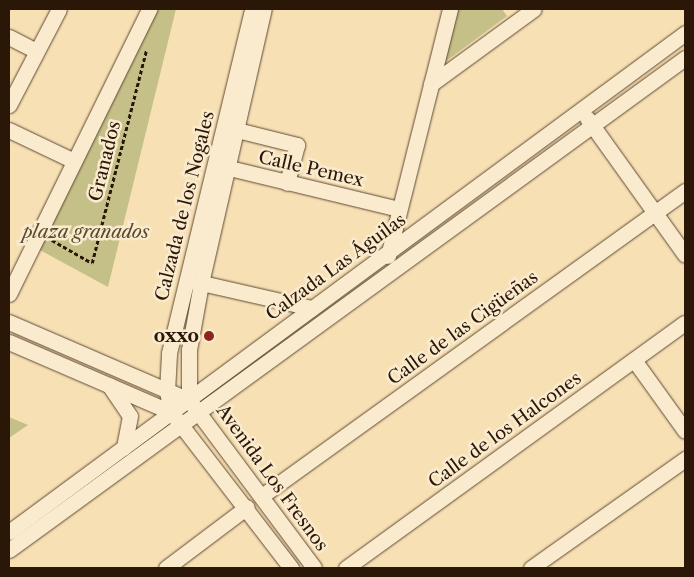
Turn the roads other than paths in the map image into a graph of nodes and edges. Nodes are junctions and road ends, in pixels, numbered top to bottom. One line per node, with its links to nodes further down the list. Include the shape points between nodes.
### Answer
1 (148, 9): 18 (street)
2 (252, 9): 7 (street, Calzada de los Nogales)
3 (264, 9): 7 (street, Calzada de los Nogales)
4 (450, 9): 12 (street)
5 (534, 9): 12 (street)
6 (55, 10): 10 (street)
7 (253, 33): 17 (street, Calzada de los Nogales); 19 (street, Calzada de los Nogales)
8 (685, 33): 14 (street, Calzada Las Águilas)
9 (9, 37): 10 (street)
10 (37, 51): 13 (street)
11 (685, 58): 15 (street, Calzada Las Águilas)
12 (431, 84): 22 (street)
13 (9, 105)
14 (580, 109): 15 (street); 24 (street, Calzada Las Águilas)
15 (592, 125): 23 (street); 26 (street, Calzada Las Águilas)
16 (9, 130): 18 (street)
17 (237, 130): 19 (street, Calzada de los Nogales); 20 (street, via 297,145)
18 (74, 161): 28 (street, via 42,234)
19 (222, 166): 20 (street, Calle Pemex); 27 (street, Calzada de los Nogales)
20 (286, 183): 22 (street, Calle Pemex)
21 (685, 191): 23 (street, Calle de las Cigüeñas)
22 (399, 209): 24 (street)
23 (655, 213): 25 (street); 41 (street, Calle de las Cigüeñas)
24 (389, 252): 26 (street); 29 (street, Calzada Las Águilas)
25 (685, 255)
26 (383, 274): 36 (street, Calzada Las Águilas)
27 (194, 281): 29 (street); 35 (street, Calzada de los Nogales, via 169,353); 36 (street, Calzada de los Nogales, via 189,350)
28 (9, 294)
29 (312, 308): 36 (street, Calzada Las Águilas)
30 (9, 322): 35 (street)
31 (685, 323): 33 (street, Calle de los Halcones)
32 (9, 342): 34 (street)
33 (634, 360): 38 (street); 48 (street, Calle de los Halcones)
34 (108, 384): 37 (street); 39 (street, via 130,416)
35 (166, 392): 36 (street); 37 (street, Calzada de los Nogales)
36 (194, 405): 37 (street, Calzada Las Águilas); 41 (street, Avenida Los Fresnos)
37 (176, 418): 39 (street, Calzada Las Águilas); 42 (street); 44 (street, Calzada Las Águilas)
38 (685, 431)
39 (124, 447): 43 (street, Calzada Las Águilas)
40 (685, 459): 49 (street)
41 (263, 495): 47 (street, Avenida Los Fresnos)
42 (247, 507): 45 (street); 46 (street)
43 (9, 532)
44 (9, 550)
45 (166, 568)
46 (291, 568)
47 (314, 568)
48 (346, 568)
49 (531, 568)

